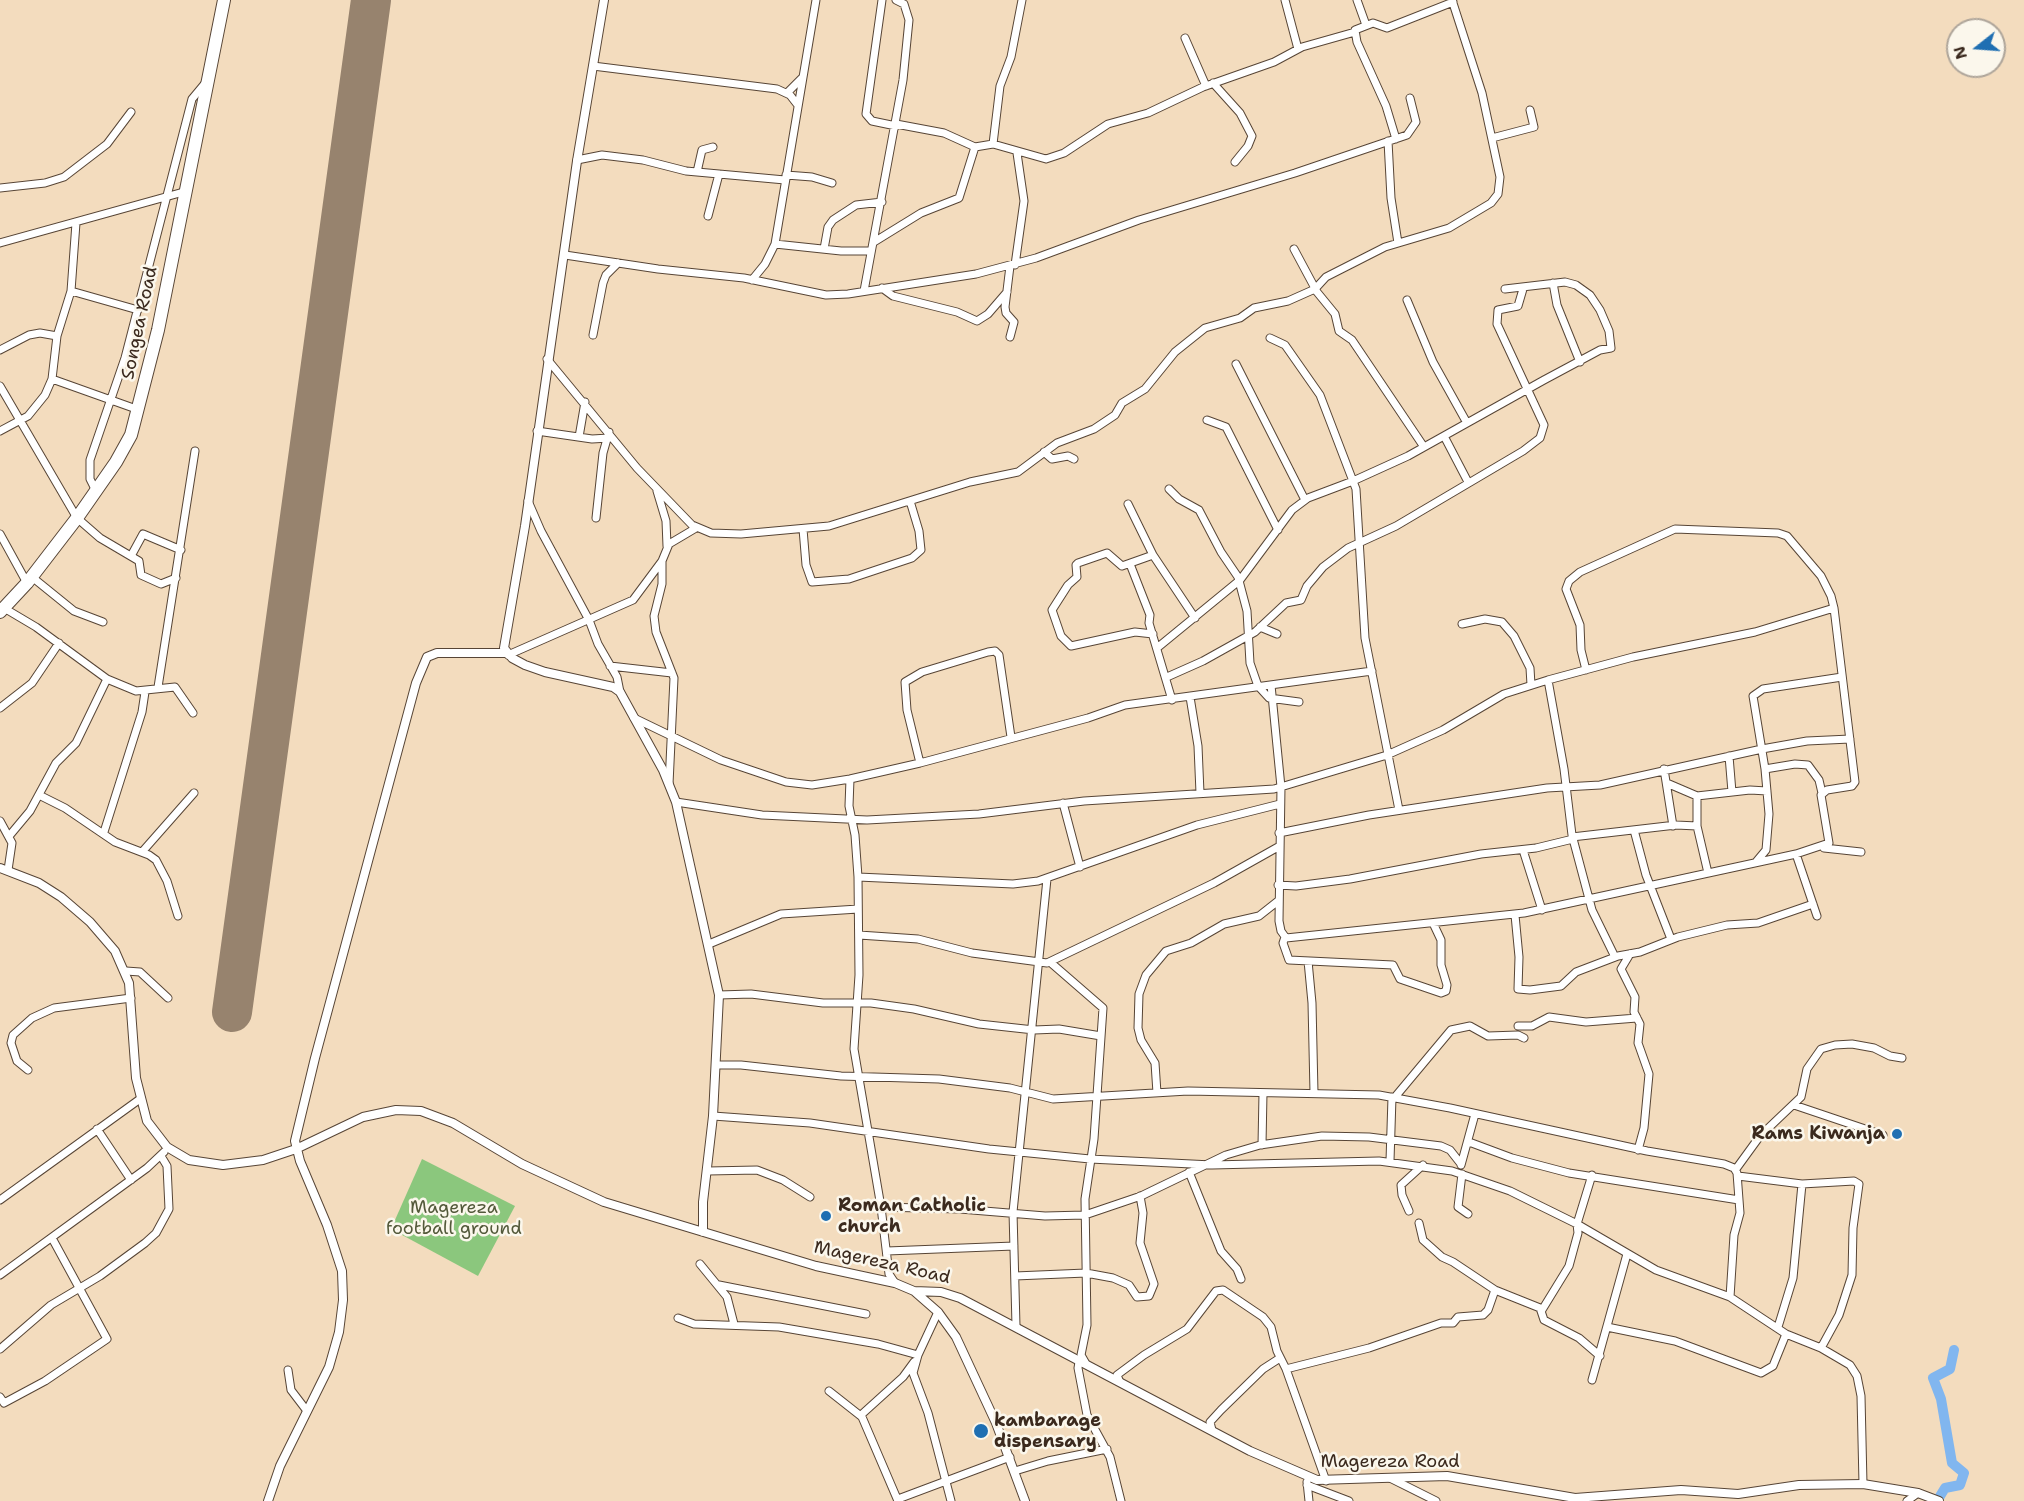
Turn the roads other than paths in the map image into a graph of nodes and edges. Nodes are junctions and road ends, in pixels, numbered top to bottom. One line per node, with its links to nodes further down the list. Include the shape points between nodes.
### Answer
1 (224, 0): 17 (highway, Songea Road)
2 (604, 0): 15 (street)
3 (816, 0): 16 (street)
4 (882, 0): 24 (street, via 866,114 872,121)
5 (896, 0): 10 (street)
6 (1022, 0): 27 (street, via 1011,57 1000,86)
7 (1285, 0): 14 (street)
8 (1357, 0): 11 (street)
9 (1453, 1): 11 (street, via 1387,28 1375,23); 25 (street)
10 (906, 2): 24 (street, via 909,20)
11 (1366, 25): 12 (street)
12 (1355, 32): 14 (street); 26 (street, via 1386,106)
13 (1185, 38): 18 (street)
14 (1298, 49): 18 (street, via 1274,62)
15 (593, 66): 19 (street, via 716,80); 31 (street)
16 (802, 78): 19 (street); 21 (street)
17 (207, 81): 38 (highway, Songea Road); 39 (street, via 192,99)
18 (1210, 84): 30 (street, via 1148,113 1099,129 1057,156 1046,159); 32 (street, via 1240,113 1252,136)
19 (787, 93): 21 (street)
20 (1410, 99): 26 (street, via 1416,126)
21 (797, 104): 35 (street)
22 (1530, 110): 25 (street, via 1534,126)
23 (131, 112): 37 (street, via 107,144 64,177)
24 (896, 125): 29 (street, via 944,133); 40 (street)
25 (1492, 138): 45 (street, via 1500,177 1498,194 1491,203 1458,224)
26 (1392, 140): 45 (street, via 1391,198); 52 (street, via 1139,220)
27 (993, 144): 29 (street); 30 (street)
28 (713, 147): 33 (street, via 702,150)
29 (975, 147): 43 (street, via 959,198 921,213)
30 (1017, 153): 52 (street, via 1024,201)
31 (577, 160): 33 (street, via 602,155); 50 (street)
32 (1236, 162)
33 (698, 172): 34 (street)
34 (719, 174): 35 (street); 41 (street)
35 (785, 177): 36 (street, via 812,177); 46 (street)
36 (832, 183)
37 (0, 188)
38 (187, 191): 39 (street); 77 (highway, Songea Road)
39 (169, 195): 42 (street); 63 (street)
40 (882, 202): 43 (street); 47 (street, via 856,205 833,220)
41 (708, 216)
42 (76, 223): 44 (street); 59 (street)
43 (874, 242): 49 (street)
44 (0, 243)
45 (1398, 243): 56 (street, via 1336,272)
46 (775, 244): 47 (street); 53 (street)
47 (824, 249): 49 (street)
48 (1294, 249): 56 (street)
49 (872, 251): 60 (street)
50 (565, 255): 51 (street); 69 (street)
51 (618, 263): 53 (street); 64 (street, via 603,283)
52 (1013, 265): 55 (street); 61 (street)
53 (752, 280): 60 (street, via 826,295)
54 (1553, 283): 57 (street); 70 (street, via 1557,305); 70 (street, via 1572,283 1586,292 1607,326 1611,348)
55 (882, 288): 60 (street); 61 (street, via 893,296 957,312 976,321 988,314)
56 (1315, 289): 86 (street, via 1335,314 1339,331 1352,340); 88 (street, via 1205,328 1175,352 1144,389 1124,401 1115,416)
57 (1523, 289): 58 (street); 74 (street, via 1518,306 1498,310 1497,324)
58 (1505, 290)
59 (71, 291): 63 (street); 65 (street)
60 (864, 291)
61 (1007, 292): 66 (street, via 1005,310 1014,324)
62 (1407, 300): 80 (street, via 1433,362)
63 (138, 310): 75 (street)
64 (593, 334)
65 (57, 336): 68 (street, via 29,335); 72 (street)
66 (1010, 337)
67 (1269, 338): 90 (street, via 1285,345 1320,394)
68 (0, 350)
69 (547, 359): 76 (street); 82 (street)
70 (1580, 362): 74 (street)
71 (1236, 364): 96 (street)
72 (52, 379): 75 (street); 79 (street, via 37,407)
73 (0, 386): 79 (street)
74 (1527, 389): 80 (street); 91 (street, via 1544,425 1542,434 1524,451)
75 (111, 399): 77 (street); 94 (street, via 90,460 90,479)
76 (585, 402): 83 (street); 85 (street)
77 (139, 410): 94 (highway, Songea Road, via 131,435)
78 (1207, 420): 103 (street, via 1226,427)
79 (19, 421): 81 (street); 99 (street)
80 (1467, 423): 84 (street)
81 (0, 431)
82 (537, 431): 85 (street); 95 (street)
83 (609, 436): 85 (street); 92 (street); 100 (street)
84 (1444, 436): 86 (street); 91 (street)
85 (579, 437)
86 (1424, 447): 90 (street)
87 (195, 451): 107 (street)
88 (1044, 452): 89 (street, via 1052,459); 97 (street, via 1015,473 977,480)
89 (1074, 459)
90 (1353, 481): 96 (street); 105 (street)
91 (1468, 482): 105 (street, via 1396,526)
92 (654, 486): 101 (street); 106 (street, via 666,520)
93 (1169, 489): 114 (street, via 1199,510)
94 (96, 491): 99 (highway, Songea Road)
95 (528, 499): 118 (street); 127 (street, via 504,641)
96 (1305, 500): 103 (street)
97 (910, 501): 102 (street, via 835,524); 102 (street, via 921,550 912,558 849,579 812,582 806,565)
98 (1128, 504): 108 (street)
99 (76, 518): 109 (street); 113 (highway, Songea Road)
100 (596, 518)
101 (696, 528): 102 (street, via 718,534); 106 (street)
102 (803, 529)
103 (1278, 530): 114 (street)
104 (0, 534): 113 (street)
105 (1359, 541): 121 (street, via 1325,566 1307,586 1302,599 1286,603); 130 (street, via 1363,628)
106 (667, 546): 110 (street)
107 (181, 550): 109 (street, via 146,534 138,539); 112 (street)
108 (1153, 555): 111 (street); 117 (street)
109 (131, 556): 112 (street, via 139,561 139,573 148,579 164,584)
110 (662, 561): 118 (street, via 633,600); 132 (street, via 662,584 654,620)
111 (1130, 564): 122 (street, via 1150,615); 122 (street, via 1119,565 1107,553 1077,563 1077,577 1053,607 1054,620 1064,641 1071,646 1135,632)
112 (176, 578): 131 (street)
113 (29, 580): 116 (highway, Songea Road); 119 (street, via 74,611)
114 (1240, 580): 117 (street); 124 (street)
115 (1834, 608): 129 (street, via 1755,632); 129 (street, via 1821,576 1787,536 1672,530 1584,569 1569,581 1567,593 1581,626); 134 (street)
116 (2, 610): 125 (street)
117 (1195, 618): 126 (street)
118 (589, 620): 127 (street); 128 (street)
119 (103, 622)
120 (1462, 624): 138 (street, via 1485,619 1502,622 1515,636 1530,668)
121 (1260, 627): 123 (street); 124 (street)
122 (1152, 634): 126 (street)
123 (1277, 634)
124 (1249, 635): 133 (street); 140 (street, via 1250,663)
125 (59, 643): 135 (street); 148 (street, via 32,683)
126 (1157, 648): 133 (street)
127 (507, 654): 143 (street, via 545,672 613,687); 248 (street, via 437,653 427,657 422,665 299,1119)
128 (610, 666): 132 (street); 143 (street)
129 (1586, 670): 136 (street)
130 (1372, 671): 137 (street); 155 (street)
131 (161, 672): 139 (street); 141 (street)
132 (672, 673): 151 (street)
133 (1167, 677): 146 (street)
134 (1842, 677): 153 (street); 154 (street, via 1804,681 1754,694)
135 (106, 679): 142 (street); 170 (street, via 76,743 56,763)
136 (1548, 680): 138 (street); 163 (street)
137 (1271, 685): 140 (street); 145 (street)
138 (1531, 685): 155 (street, via 1501,696 1443,730)
139 (170, 686): 141 (street); 149 (street, via 180,691)
140 (1258, 686): 144 (street); 145 (street)
141 (158, 687): 142 (street)
142 (145, 692): 181 (street)
143 (620, 692): 150 (street)
144 (1190, 697): 146 (street); 169 (street)
145 (1273, 699): 147 (street); 164 (street)
146 (1172, 700): 152 (street, via 1125,705)
147 (1299, 702)
148 (0, 708)
149 (193, 713)
150 (634, 718): 151 (street); 161 (street)
151 (671, 735): 160 (street, via 721,760 786,782 812,784); 161 (street)
152 (1011, 737): 157 (street); 157 (street, via 999,654 988,652 922,672 905,682 906,710)
153 (1850, 739): 154 (street); 167 (street, via 1854,784)
154 (1762, 749): 156 (street); 159 (street)
155 (1387, 755): 164 (street); 175 (street)
156 (1729, 756): 158 (street); 166 (street)
157 (920, 763): 160 (street)
158 (1664, 769): 162 (street); 163 (street, via 1600,785)
159 (1765, 769): 165 (street); 167 (street, via 1808,765)
160 (850, 779): 176 (street)
161 (669, 784): 172 (street)
162 (1669, 784): 171 (street); 178 (street)
163 (1565, 786): 175 (street); 184 (street)
164 (1281, 787): 169 (street); 174 (street)
165 (1767, 791): 166 (street); 191 (street, via 1766,850)
166 (1732, 792): 171 (street)
167 (1822, 792): 186 (street, via 1829,841)
168 (194, 793): 188 (street)
169 (1200, 793): 173 (street)
170 (39, 795): 181 (street); 183 (street)
171 (1697, 796): 179 (street)
172 (675, 802): 176 (street, via 762,815); 211 (street)
173 (1063, 803): 176 (street, via 979,814); 192 (street)
174 (1280, 804): 182 (street); 192 (street, via 1197,825)
175 (1399, 810): 182 (street)
176 (851, 819): 195 (street)
177 (0, 820): 183 (street)
178 (1673, 826): 179 (street); 180 (street)
179 (1698, 826): 194 (street)
180 (1634, 830): 184 (street); 198 (street)
181 (104, 832): 188 (street, via 122,846)
182 (1279, 833): 185 (street)
183 (10, 836): 193 (street, via 12,854)
184 (1573, 838): 187 (street); 200 (street)
185 (1278, 847): 197 (street); 215 (street, via 1214,883)
186 (1818, 848): 189 (street); 190 (street)
187 (1523, 849): 197 (street, via 1343,880); 203 (street)
188 (142, 852): 205 (street, via 161,868)
189 (1861, 852)
190 (1796, 854): 191 (street); 201 (street)
191 (1755, 862): 194 (street)
192 (1080, 867): 196 (street)
193 (4, 869): 217 (street, Magereza Road, via 39,883 76,909 102,935)
194 (1708, 873): 198 (street)
195 (858, 877): 196 (street, via 1013,884); 202 (street)
196 (1047, 879): 216 (street)
197 (1278, 885): 199 (street)
198 (1650, 886): 200 (street); 210 (street)
199 (1278, 901): 209 (street, via 1279,924); 232 (street, via 1259,916 1224,924 1191,943 1166,951 1146,975 1139,994 1138,1028 1155,1063)
200 (1590, 901): 203 (street); 213 (street)
201 (1813, 904): 206 (street); 210 (street, via 1758,924 1727,925)
202 (858, 909): 208 (street); 211 (street, via 782,914)
203 (1542, 910): 204 (street)
204 (1515, 915): 207 (street); 213 (street, via 1519,990 1558,987 1575,973)
205 (178, 916)
206 (1816, 916)
207 (1433, 923): 209 (street); 214 (street, via 1442,945 1441,965 1448,985 1443,992 1400,980 1393,965)
208 (859, 935): 216 (street, via 918,939 972,953); 221 (street)
209 (1285, 937): 214 (street, via 1289,960)
210 (1671, 939): 212 (street)
211 (709, 944): 218 (street)
212 (1630, 954): 213 (street); 222 (street, via 1621,969 1635,997)
213 (1615, 957)
214 (1308, 961): 234 (street)
215 (1050, 962): 216 (street); 225 (street, via 1102,1005)
216 (1039, 963): 224 (street)
217 (126, 971): 219 (street, Magereza Road); 220 (street, via 140,972)
218 (719, 995): 221 (street); 228 (street)
219 (131, 998): 229 (street, via 54,1008 32,1018 13,1035 11,1043 17,1061); 237 (street, Magereza Road)
220 (168, 998)
221 (858, 1003): 224 (street); 230 (street, via 854,1049)
222 (1637, 1018): 223 (street, via 1586,1022 1549,1017 1532,1026); 249 (street, via 1639,1046 1650,1074)
223 (1518, 1026)
224 (1029, 1029): 225 (street); 231 (street)
225 (1101, 1036): 235 (street)
226 (1524, 1038): 236 (street, via 1488,1036 1470,1026 1450,1030)
227 (1902, 1058): 238 (street, via 1865,1046 1842,1044 1824,1048 1811,1061 1804,1093)
228 (716, 1065): 230 (street); 240 (street)
229 (27, 1070)
230 (858, 1076): 231 (street, via 939,1079); 242 (street)
231 (1025, 1093): 235 (street, via 1053,1099); 250 (street)
232 (1157, 1093): 233 (street); 235 (street)
233 (1263, 1093): 234 (street); 246 (street)
234 (1314, 1093): 236 (street)
235 (1098, 1096): 252 (street)
236 (1393, 1097): 239 (street); 244 (street)
237 (140, 1099): 241 (street); 247 (street, Magereza Road, via 147,1121)
238 (1794, 1105): 243 (street); 259 (street, via 1760,1136)
239 (1475, 1113): 245 (street); 249 (street)
240 (713, 1116): 242 (street, via 810,1123); 257 (street)
241 (97, 1128): 262 (street); 266 (street)
242 (867, 1132): 250 (street); 268 (street)
243 (1883, 1135)
244 (1391, 1139): 246 (street, via 1336,1135); 253 (street); 255 (street, via 1447,1148)
245 (1469, 1142): 255 (street); 261 (street, via 1512,1158)
246 (1262, 1145): 254 (street)
247 (167, 1148): 248 (street, Magereza Road, via 189,1160 223,1165 264,1160); 251 (street)
248 (296, 1149): 275 (street, Magereza Road, via 363,1117 396,1110 421,1111 453,1123 522,1164 604,1202); 312 (street, via 337,1250 344,1300 336,1349)
249 (1638, 1150): 259 (street, via 1724,1164)
250 (1018, 1152): 252 (street); 270 (street)
251 (161, 1156): 262 (street); 287 (street, via 167,1166 169,1209 162,1224 145,1243)
252 (1090, 1159): 254 (street); 272 (street)
253 (1390, 1161): 254 (street); 256 (street)
254 (1204, 1164): 258 (street)
255 (1461, 1164): 260 (street)
256 (1423, 1165): 260 (street); 269 (street, via 1401,1185)
257 (708, 1171): 264 (street, via 757,1170); 275 (street)
258 (1188, 1172): 265 (street); 284 (street, via 1221,1251)
259 (1737, 1173): 263 (street); 267 (street)
260 (1460, 1174): 271 (street, via 1458,1207); 274 (street, via 1510,1191)
261 (1592, 1175): 267 (street); 274 (street)
262 (131, 1180): 276 (street)
263 (1802, 1185): 298 (street, via 1793,1278); 300 (street, via 1854,1181 1860,1186 1853,1228 1852,1275 1839,1315)
264 (810, 1197)
265 (1140, 1197): 272 (street); 281 (street, via 1140,1243 1154,1284 1150,1295 1139,1298 1127,1284)
266 (0, 1200)
267 (1739, 1200): 290 (street)
268 (881, 1207): 270 (street); 278 (street)
269 (1409, 1211)
270 (1013, 1212): 272 (street); 277 (street)
271 (1468, 1214)
272 (1085, 1215): 281 (street)
273 (1419, 1222): 288 (street, via 1421,1236 1434,1251)
274 (1577, 1224): 279 (street); 291 (street, via 1569,1266)
275 (703, 1232): 285 (street, Magereza Road, via 825,1268)
276 (52, 1238): 282 (street); 287 (street)
277 (1014, 1246): 278 (street); 283 (street)
278 (887, 1251): 285 (street, via 889,1274)
279 (1627, 1254): 290 (street, via 1656,1270); 297 (street)
280 (700, 1264): 286 (street)
281 (1086, 1274): 283 (street); 305 (street, via 1086,1328 1081,1355)
282 (0, 1275)
283 (1015, 1276): 296 (street)
284 (1241, 1278)
285 (896, 1283): 289 (street, Magereza Road)
286 (718, 1285): 293 (street); 295 (street, via 729,1301)
287 (79, 1288): 301 (street, via 51,1305); 311 (street, via 107,1339 45,1380)
288 (1495, 1290): 291 (street); 306 (street, via 1484,1314 1458,1317 1453,1323 1441,1323 1369,1348)
289 (914, 1291): 292 (street); 296 (street, Magereza Road, via 951,1295)
290 (1730, 1298): 298 (street)
291 (1542, 1310): 302 (street, via 1544,1320 1579,1338)
292 (938, 1312): 303 (street); 316 (street, via 969,1360)
293 (866, 1314)
294 (678, 1318): 295 (street, via 694,1324)
295 (734, 1324): 303 (street, via 878,1344)
296 (1016, 1326): 305 (street, Magereza Road)
297 (1607, 1327): 299 (street, via 1675,1341 1761,1373 1773,1366); 302 (street)
298 (1778, 1327): 299 (street)
299 (1786, 1334): 300 (street)
300 (1821, 1348): 322 (street, via 1850,1365 1857,1376)
301 (0, 1349)
302 (1600, 1356): 309 (street)
303 (917, 1357): 313 (street, via 903,1377); 319 (street, via 913,1377 928,1413)
304 (1280, 1358): 306 (street); 308 (street, via 1268,1322 1219,1289 1187,1329 1117,1375); 314 (street, via 1216,1415 1210,1422)
305 (1085, 1362): 308 (street, Magereza Road); 315 (street, via 1078,1362 1078,1368 1087,1415)
306 (1286, 1369): 321 (street)
307 (288, 1370): 312 (street, via 291,1390)
308 (1119, 1380): 314 (street, Magereza Road)
309 (1592, 1380)
310 (829, 1390): 313 (street)
311 (1, 1403)
312 (307, 1411): 325 (street)
313 (861, 1415): 324 (street)
314 (1212, 1430): 320 (street, Magereza Road)
315 (1107, 1449): 317 (street); 328 (street)
316 (1010, 1457): 317 (street); 319 (street)
317 (1015, 1471): 327 (street)
318 (1389, 1477): 321 (street, Magereza Road); 322 (street, Magereza Road, via 1447,1476 1575,1498 1681,1490 1738,1494 1799,1485); 331 (street)
319 (946, 1480): 324 (street); 326 (street)
320 (1307, 1481): 321 (street, Magereza Road); 329 (street); 330 (street)
321 (1326, 1481)
322 (1863, 1484): 323 (street, Magereza Road)
323 (1918, 1493): 332 (street); 333 (street, Magereza Road)
324 (898, 1500)
325 (268, 1501)
326 (951, 1501)
327 (1025, 1501)
328 (1120, 1501)
329 (1309, 1501)
330 (1349, 1501)
331 (1436, 1501)
332 (1907, 1501)
333 (1939, 1501)

